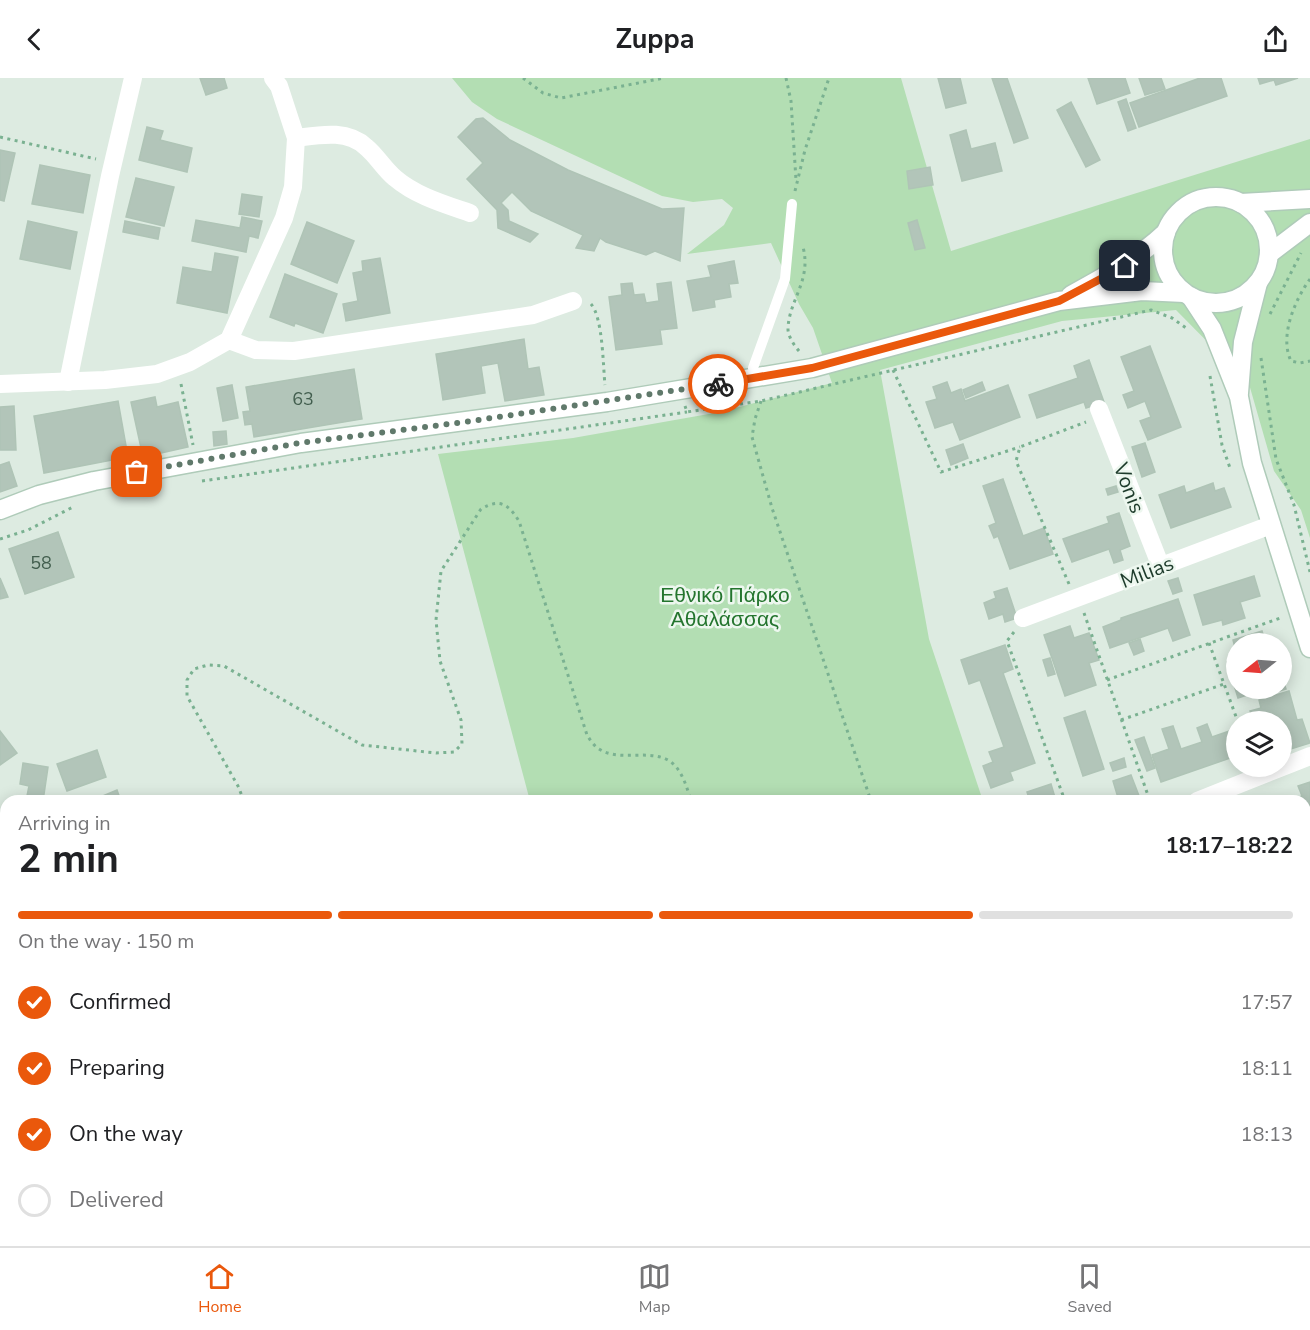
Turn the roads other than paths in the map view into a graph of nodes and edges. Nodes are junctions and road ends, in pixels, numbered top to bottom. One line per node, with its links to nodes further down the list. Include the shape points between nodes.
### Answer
1 (133, 78): 17 (main road)
2 (273, 78): 3 (main road)
3 (296, 138): 7 (main road, via 331,134 352,137 365,145 395,178 425,197); 15 (main road, via 294,187 284,218)
4 (1310, 199): 5 (main road)
5 (1241, 203): 9 (main road, via 1203,198 1172,220); 10 (main road, via 1262,224)
6 (792, 204): 16 (lane, via 784,279 753,368)
7 (470, 213)
8 (1310, 224): 10 (main road)
9 (1166, 232): 12 (main road, via 1163,251 1167,270); 14 (main road, via 1125,266)
10 (1269, 254): 11 (main road)
11 (1258, 283): 12 (main road, via 1227,302 1205,302); 19 (main road, via 1243,342)
12 (1188, 295): 14 (main road, via 1142,291); 19 (main road, via 1212,329)
13 (573, 301): 15 (main road, via 533,315 294,351 256,350)
14 (1059, 301): 16 (main road, via 812,368)
15 (229, 340): 17 (main road, via 157,374)
16 (754, 378): 21 (main road, via 300,443 94,481)
17 (68, 382): 18 (main road)
18 (0, 384)
19 (1239, 397): 22 (main road, via 1252,463)
20 (1099, 409): 23 (main road, Vonis)
21 (0, 510)
22 (1271, 525): 23 (main road, Milias); 25 (main road)
23 (1161, 567): 24 (main road, Milias)
24 (1023, 618)
25 (1310, 648)
26 (1310, 756): 27 (main road)
27 (1227, 795)

